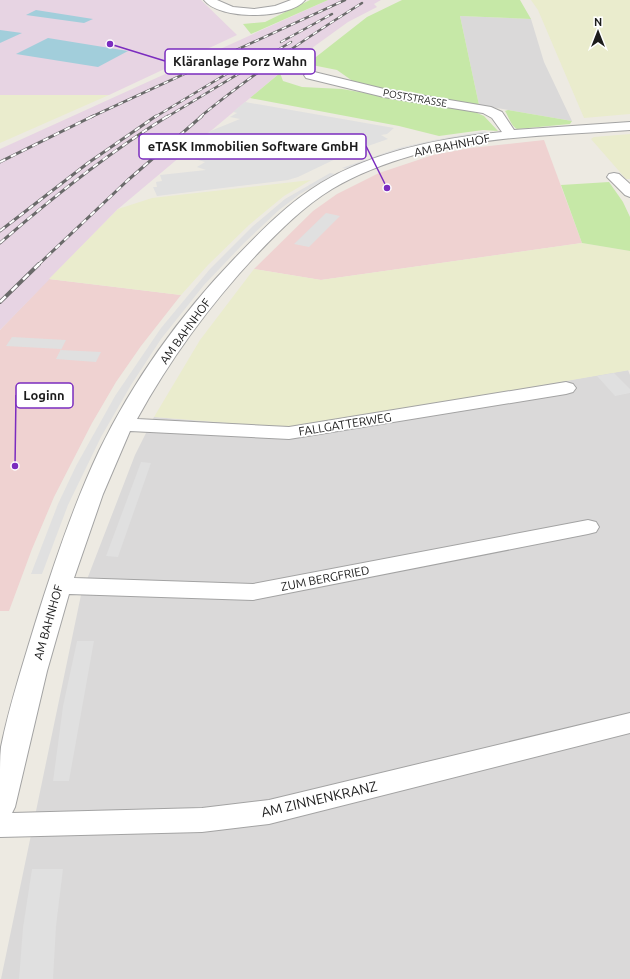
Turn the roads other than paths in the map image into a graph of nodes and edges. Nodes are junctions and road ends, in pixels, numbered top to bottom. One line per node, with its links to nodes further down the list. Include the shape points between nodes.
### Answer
1 (209, 0): 2 (street, via 226,8 253,12 287,7)
2 (300, 0)
3 (310, 75): 5 (street, POSTSTRASSE, via 377,91 486,110 497,116)
4 (630, 126): 5 (street, AM BAHNHOF)
5 (511, 135): 9 (street, AM BAHNHOF, via 445,145 383,162 342,178 290,212 210,296 177,340)
6 (614, 178): 7 (street)
7 (630, 192)
8 (566, 388): 9 (street, FALLGATTERWEG, via 289,433)
9 (123, 424): 11 (street, AM BAHNHOF, via 91,495)
10 (588, 527): 11 (street, ZUM BERGFRIED, via 253,592)
11 (59, 586): 13 (street, AM BAHNHOF, via 28,692)
12 (630, 723): 14 (street, AM ZINNENKRANZ, via 269,812 202,820)
13 (0, 807)
14 (0, 825)

